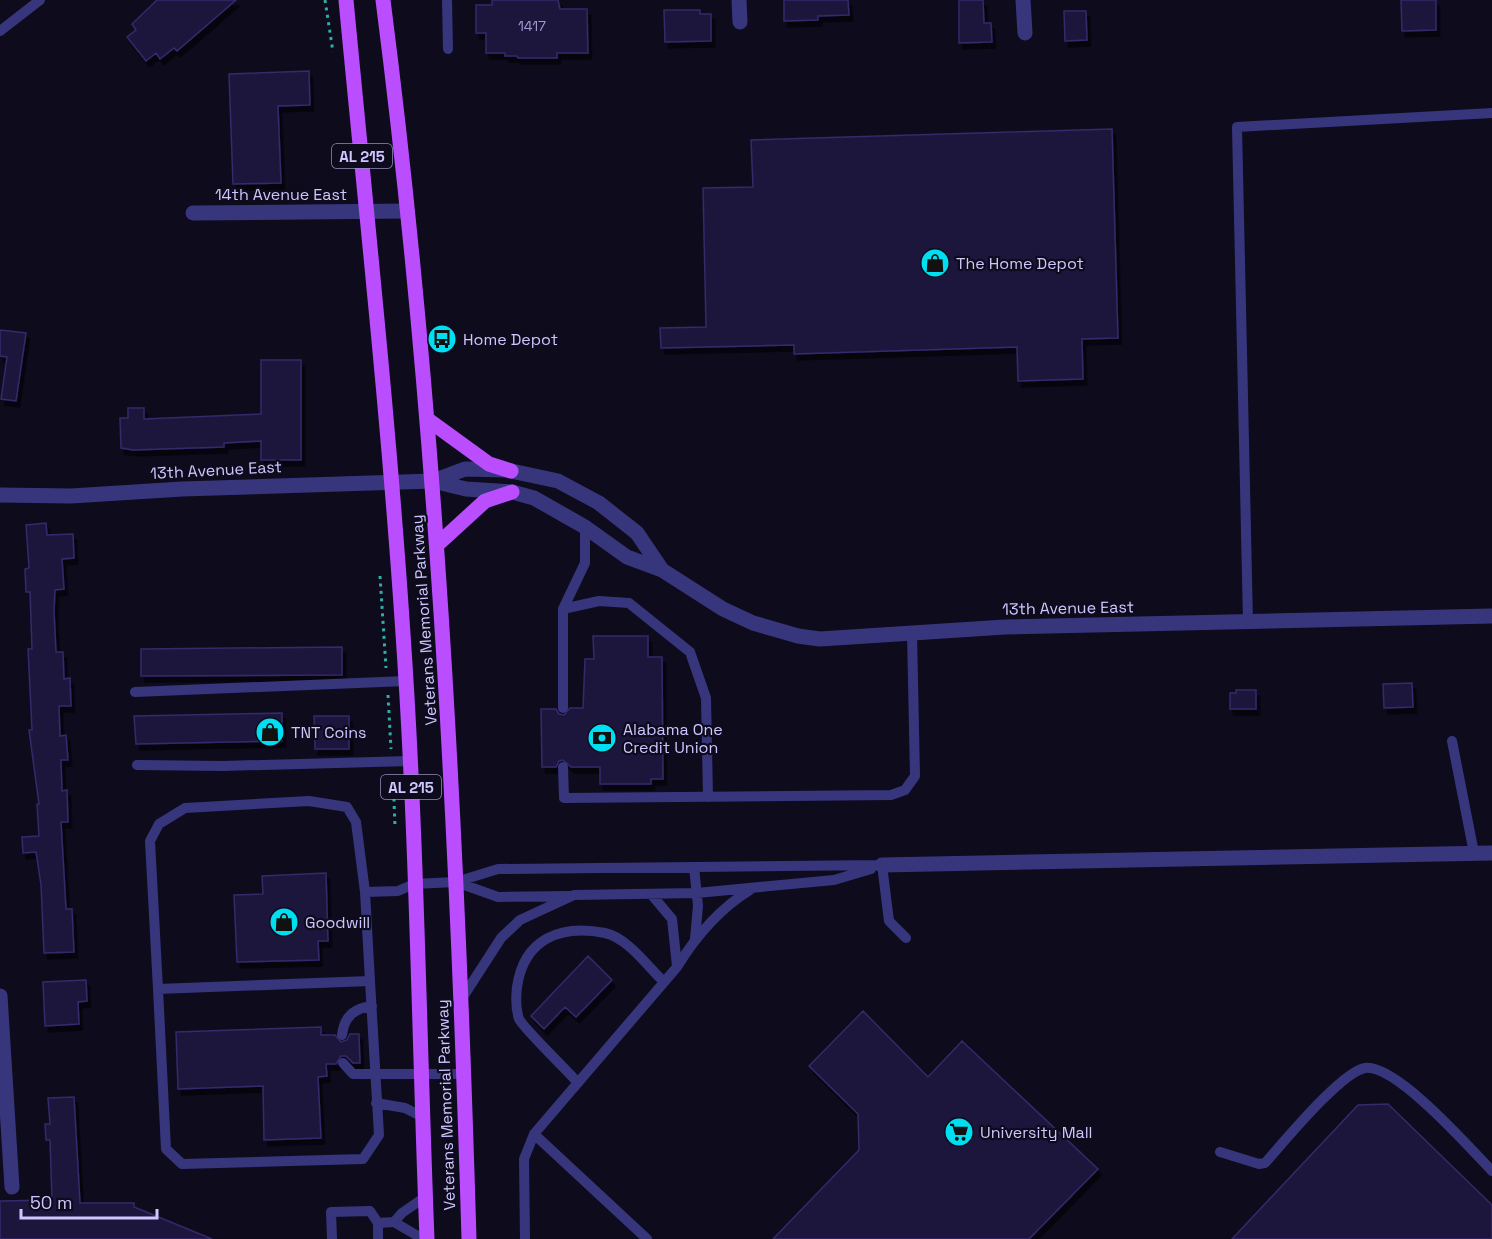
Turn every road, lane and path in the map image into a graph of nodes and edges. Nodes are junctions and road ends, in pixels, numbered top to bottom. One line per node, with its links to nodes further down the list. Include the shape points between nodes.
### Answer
1 (40, 0): 8 (lane)
2 (346, 0): 13 (main road, Veterans Memorial Parkway / AL 215)
3 (383, 0): 12 (main road, Veterans Memorial Parkway / AL 215)
4 (447, 0): 10 (lane)
5 (739, 0): 7 (street)
6 (1023, 0): 9 (street)
7 (740, 22)
8 (0, 31)
9 (1025, 33)
10 (448, 49)
11 (1492, 113): 27 (lane, via 1237,127)
12 (407, 211): 13 (street, 14th Avenue East); 15 (main road, Veterans Memorial Parkway / AL 215)
13 (369, 212): 14 (street, 14th Avenue East); 18 (main road, Veterans Memorial Parkway / AL 215)
14 (193, 213)
15 (427, 419): 16 (main road, via 489,464); 17 (main road, Veterans Memorial Parkway / AL 215)
16 (510, 471): 17 (street, 13th Avenue East, via 465,469); 24 (street, 13th Avenue East, via 558,482 599,503 637,533)
17 (433, 481): 18 (street, 13th Avenue East); 19 (street, 13th Avenue East, via 465,489); 22 (main road, Veterans Memorial Parkway / AL 215)
18 (392, 483): 20 (street, 13th Avenue East, via 71,496); 29 (main road, Veterans Memorial Parkway / AL 215)
19 (512, 492): 21 (street, 13th Avenue East, via 534,498); 22 (main road, via 485,501)
20 (0, 495)
21 (585, 527): 24 (street, 13th Avenue East, via 627,557); 25 (lane, via 585,563)
22 (438, 544): 44 (main road, Veterans Memorial Parkway / AL 215)
23 (380, 566): 30 (path)
24 (662, 570): 28 (street, 13th Avenue East, via 723,609 753,623 798,636 820,639)
25 (563, 609): 32 (lane); 38 (lane, via 599,601 629,603 690,652 706,698)
26 (1492, 616): 27 (street, 13th Avenue East)
27 (1248, 622): 28 (street, 13th Avenue East)
28 (912, 633): 38 (lane, via 915,776 905,790 891,795)
29 (406, 681): 30 (lane); 35 (main road, Veterans Memorial Parkway / AL 215)
30 (387, 682): 31 (lane); 34 (path)
31 (135, 692)
32 (563, 708)
33 (1452, 741): 40 (lane)
34 (392, 761): 35 (lane); 36 (lane); 39 (path)
35 (410, 761): 45 (main road, Veterans Memorial Parkway / AL 215)
36 (137, 765)
37 (563, 767): 38 (lane, via 564,798)
38 (708, 797)
39 (395, 832)
40 (1474, 853): 41 (street); 42 (street)
41 (1492, 853)
42 (882, 865): 43 (lane); 46 (lane, via 834,880); 51 (lane, via 889,921)
43 (694, 867): 44 (lane, via 498,869); 48 (lane)
44 (456, 882): 45 (lane); 50 (lane, via 498,897); 58 (main road, Veterans Memorial Parkway / AL 215)
45 (414, 884): 47 (lane, via 398,891); 63 (main road, Veterans Memorial Parkway / AL 215)
46 (753, 888): 48 (lane); 52 (lane, via 734,900)
47 (365, 892): 54 (lane); 56 (lane, via 356,822 347,807 309,801 185,808 159,824 150,841)
48 (697, 893): 49 (lane); 52 (lane, via 698,924)
49 (651, 894): 50 (lane); 53 (lane, via 672,919)
50 (574, 896): 58 (lane, via 520,920 501,938)
51 (906, 938)
52 (694, 939): 53 (lane)
53 (678, 967): 55 (lane)
54 (370, 981): 56 (lane); 59 (lane)
55 (664, 982): 65 (lane); 65 (lane, via 623,942 606,933 560,932 537,944 520,966 516,995 519,1019)
56 (158, 989): 66 (lane, via 166,1149 182,1164 363,1159 379,1135)
57 (0, 996): 71 (street)
58 (459, 1003): 64 (main road, Veterans Memorial Parkway / AL 215)
59 (372, 1006): 60 (lane, via 359,1007 344,1022); 62 (lane)
60 (342, 1035)
61 (343, 1063): 62 (lane, via 353,1074)
62 (374, 1074): 63 (lane); 66 (lane)
63 (422, 1074): 64 (lane); 67 (main road, Veterans Memorial Parkway / AL 215)
64 (463, 1074): 78 (main road, Veterans Memorial Parkway / AL 215)
65 (578, 1083): 68 (lane)
66 (376, 1103): 67 (lane, via 405,1108)
67 (423, 1117): 72 (main road, Veterans Memorial Parkway / AL 215)
68 (534, 1134): 79 (lane, via 524,1159); 80 (lane)
69 (1220, 1152): 70 (lane, via 1265,1163 1343,1079 1364,1068 1381,1070 1414,1094)
70 (1492, 1170)
71 (12, 1186)
72 (425, 1197): 73 (lane); 77 (main road, Veterans Memorial Parkway / AL 215)
73 (394, 1222): 74 (lane); 77 (lane)
74 (378, 1223): 75 (lane, via 370,1212 331,1212); 76 (lane)
75 (332, 1239)
76 (378, 1239)
77 (425, 1239)
78 (469, 1239)
79 (525, 1239)
80 (646, 1239)

